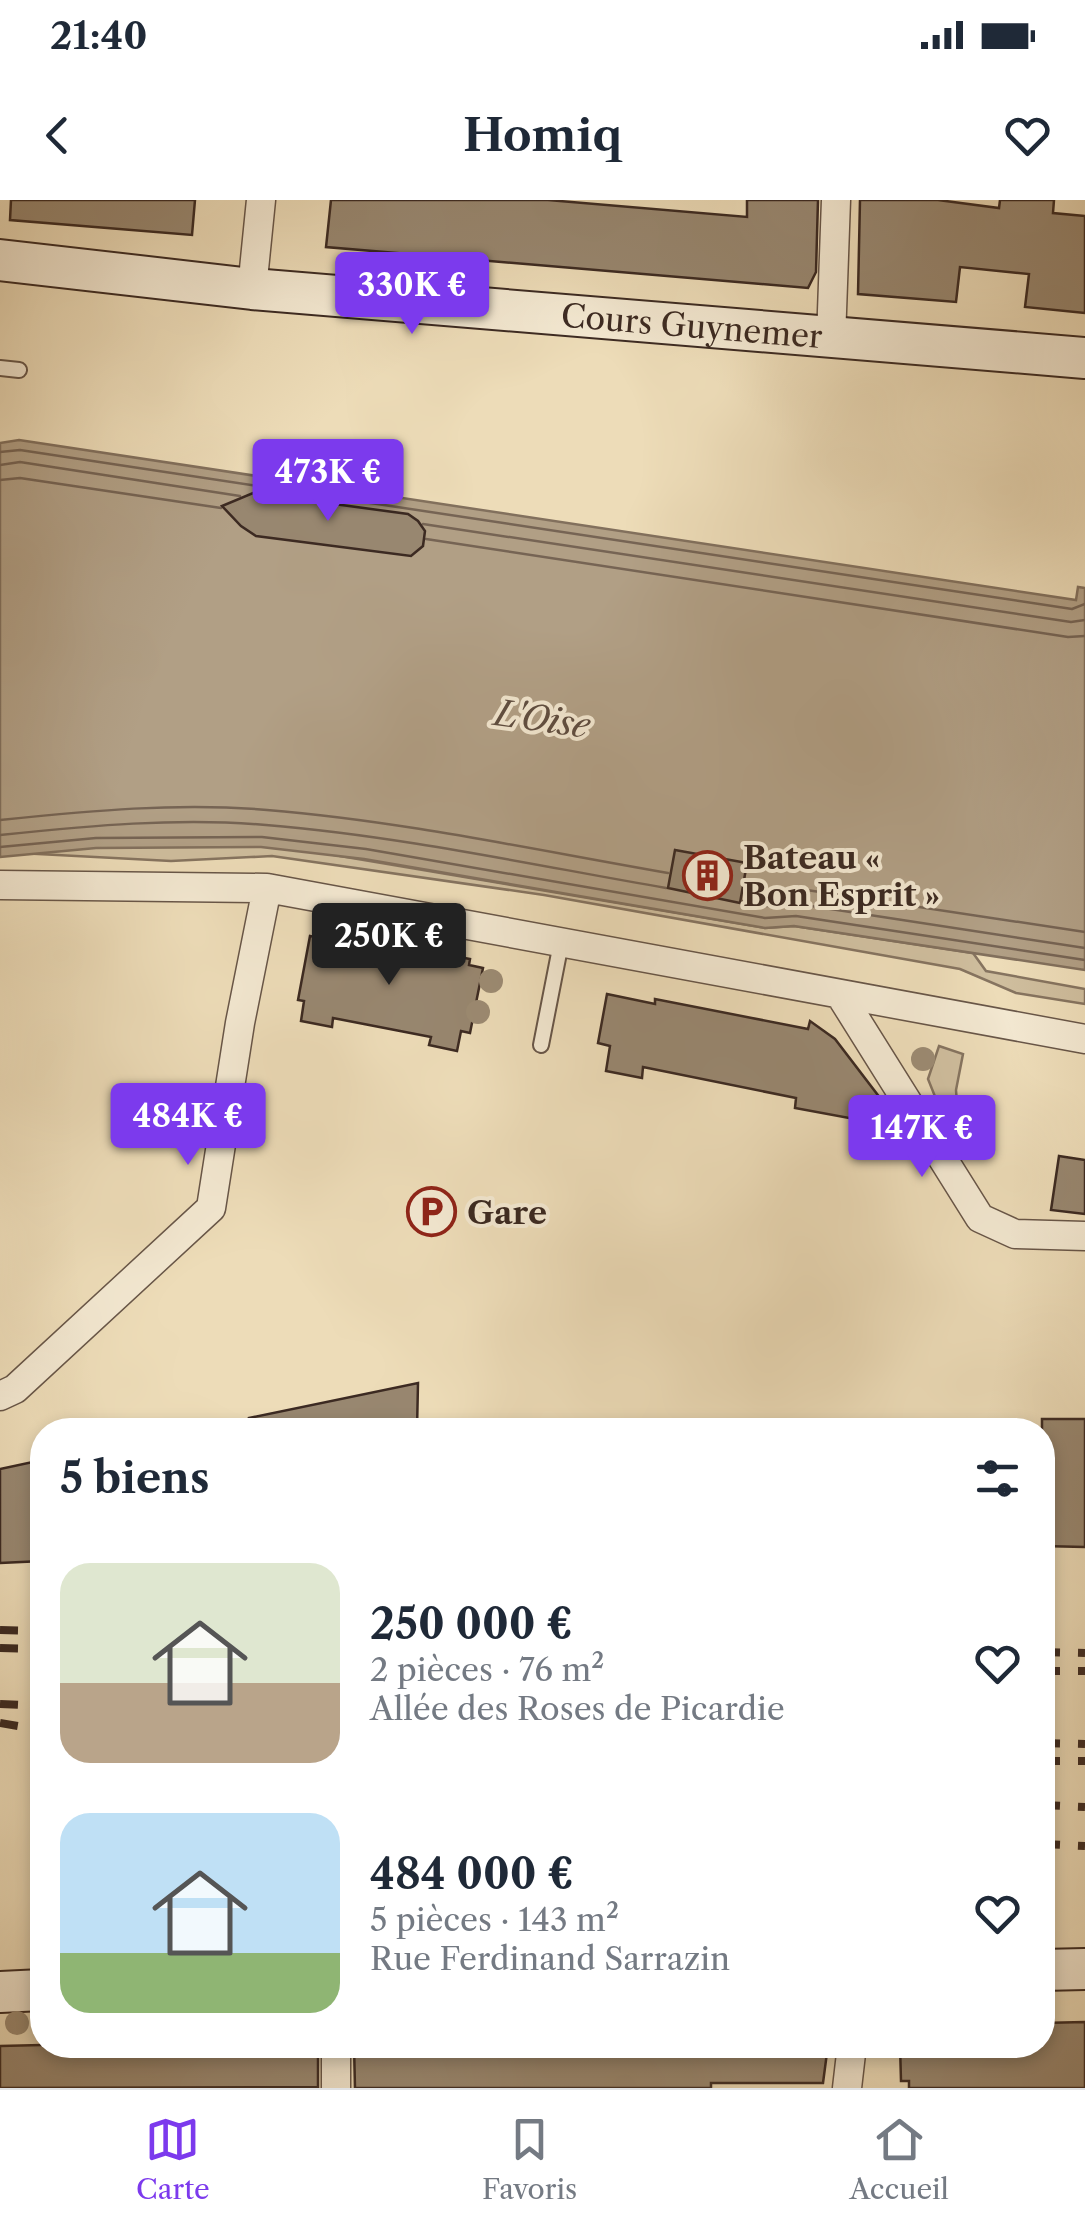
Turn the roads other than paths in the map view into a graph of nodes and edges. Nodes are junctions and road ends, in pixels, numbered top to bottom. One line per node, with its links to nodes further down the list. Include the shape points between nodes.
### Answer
1 (261, 200): 4 (street)
2 (836, 200): 5 (street)
3 (0, 260): 4 (main road, Cours Guynemer)
4 (252, 288): 5 (main road, Cours Guynemer)
5 (830, 338): 6 (main road, Cours Guynemer)
6 (1085, 358)
7 (0, 368): 8 (lane)
8 (19, 370)
9 (0, 885): 10 (street)
10 (267, 888): 11 (street); 16 (street, via 211,1208)
11 (561, 943): 12 (street); 14 (lane)
12 (841, 996): 13 (street); 15 (street, via 980,1218 1016,1234)
13 (1085, 1039)
14 (542, 1044)
15 (1085, 1236)
16 (0, 1396)
17 (1085, 1969): 18 (main road)
18 (1055, 1970)
19 (30, 1991): 20 (main road)
20 (0, 1992)
21 (336, 2058): 23 (street)
22 (850, 2058): 24 (street)
23 (336, 2088)
24 (847, 2088)

